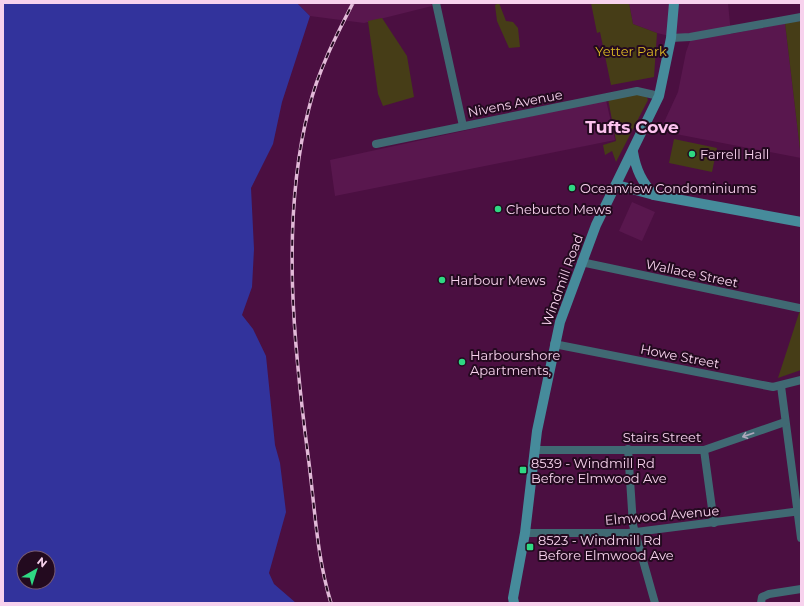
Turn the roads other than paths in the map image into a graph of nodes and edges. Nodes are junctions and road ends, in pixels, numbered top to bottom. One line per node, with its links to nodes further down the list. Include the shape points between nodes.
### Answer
1 (436, 3): 6 (street)
2 (674, 3): 4 (main road, Windmill Road)
3 (801, 17): 4 (street, via 690,37)
4 (671, 38): 5 (main road, Windmill Road)
5 (659, 96): 6 (street, Nivens Avenue, via 637,91); 8 (main road, Windmill Road)
6 (463, 126): 7 (street, Nivens Avenue)
7 (376, 144)
8 (633, 152): 9 (main road, Windmill Road); 10 (main road, via 636,168 644,184)
9 (617, 185): 10 (main road); 12 (main road, Windmill Road, via 596,225)
10 (654, 195): 11 (main road)
11 (801, 222)
12 (581, 262): 13 (street, Wallace Street); 14 (main road, Windmill Road)
13 (798, 308)
14 (554, 344): 16 (street, Howe Street, via 773,387); 19 (main road, Windmill Road)
15 (801, 380): 16 (street, Howe Street)
16 (781, 386): 17 (street)
17 (785, 422): 20 (street, Stairs Street, one-way to 20); 21 (street)
18 (628, 448): 19 (street, Stairs Street); 20 (street, Stairs Street); 24 (street)
19 (534, 450): 23 (main road, Windmill Road)
20 (704, 450): 22 (street)
21 (799, 512): 22 (street, Elmwood Avenue); 25 (street)
22 (714, 523): 24 (street, Elmwood Avenue)
23 (525, 533): 24 (street, Elmwood Avenue); 27 (main road, Windmill Road)
24 (634, 533): 28 (street)
25 (801, 538)
26 (801, 589): 29 (street, via 770,594 762,597)
27 (512, 602)
28 (654, 603)
29 (761, 603)

